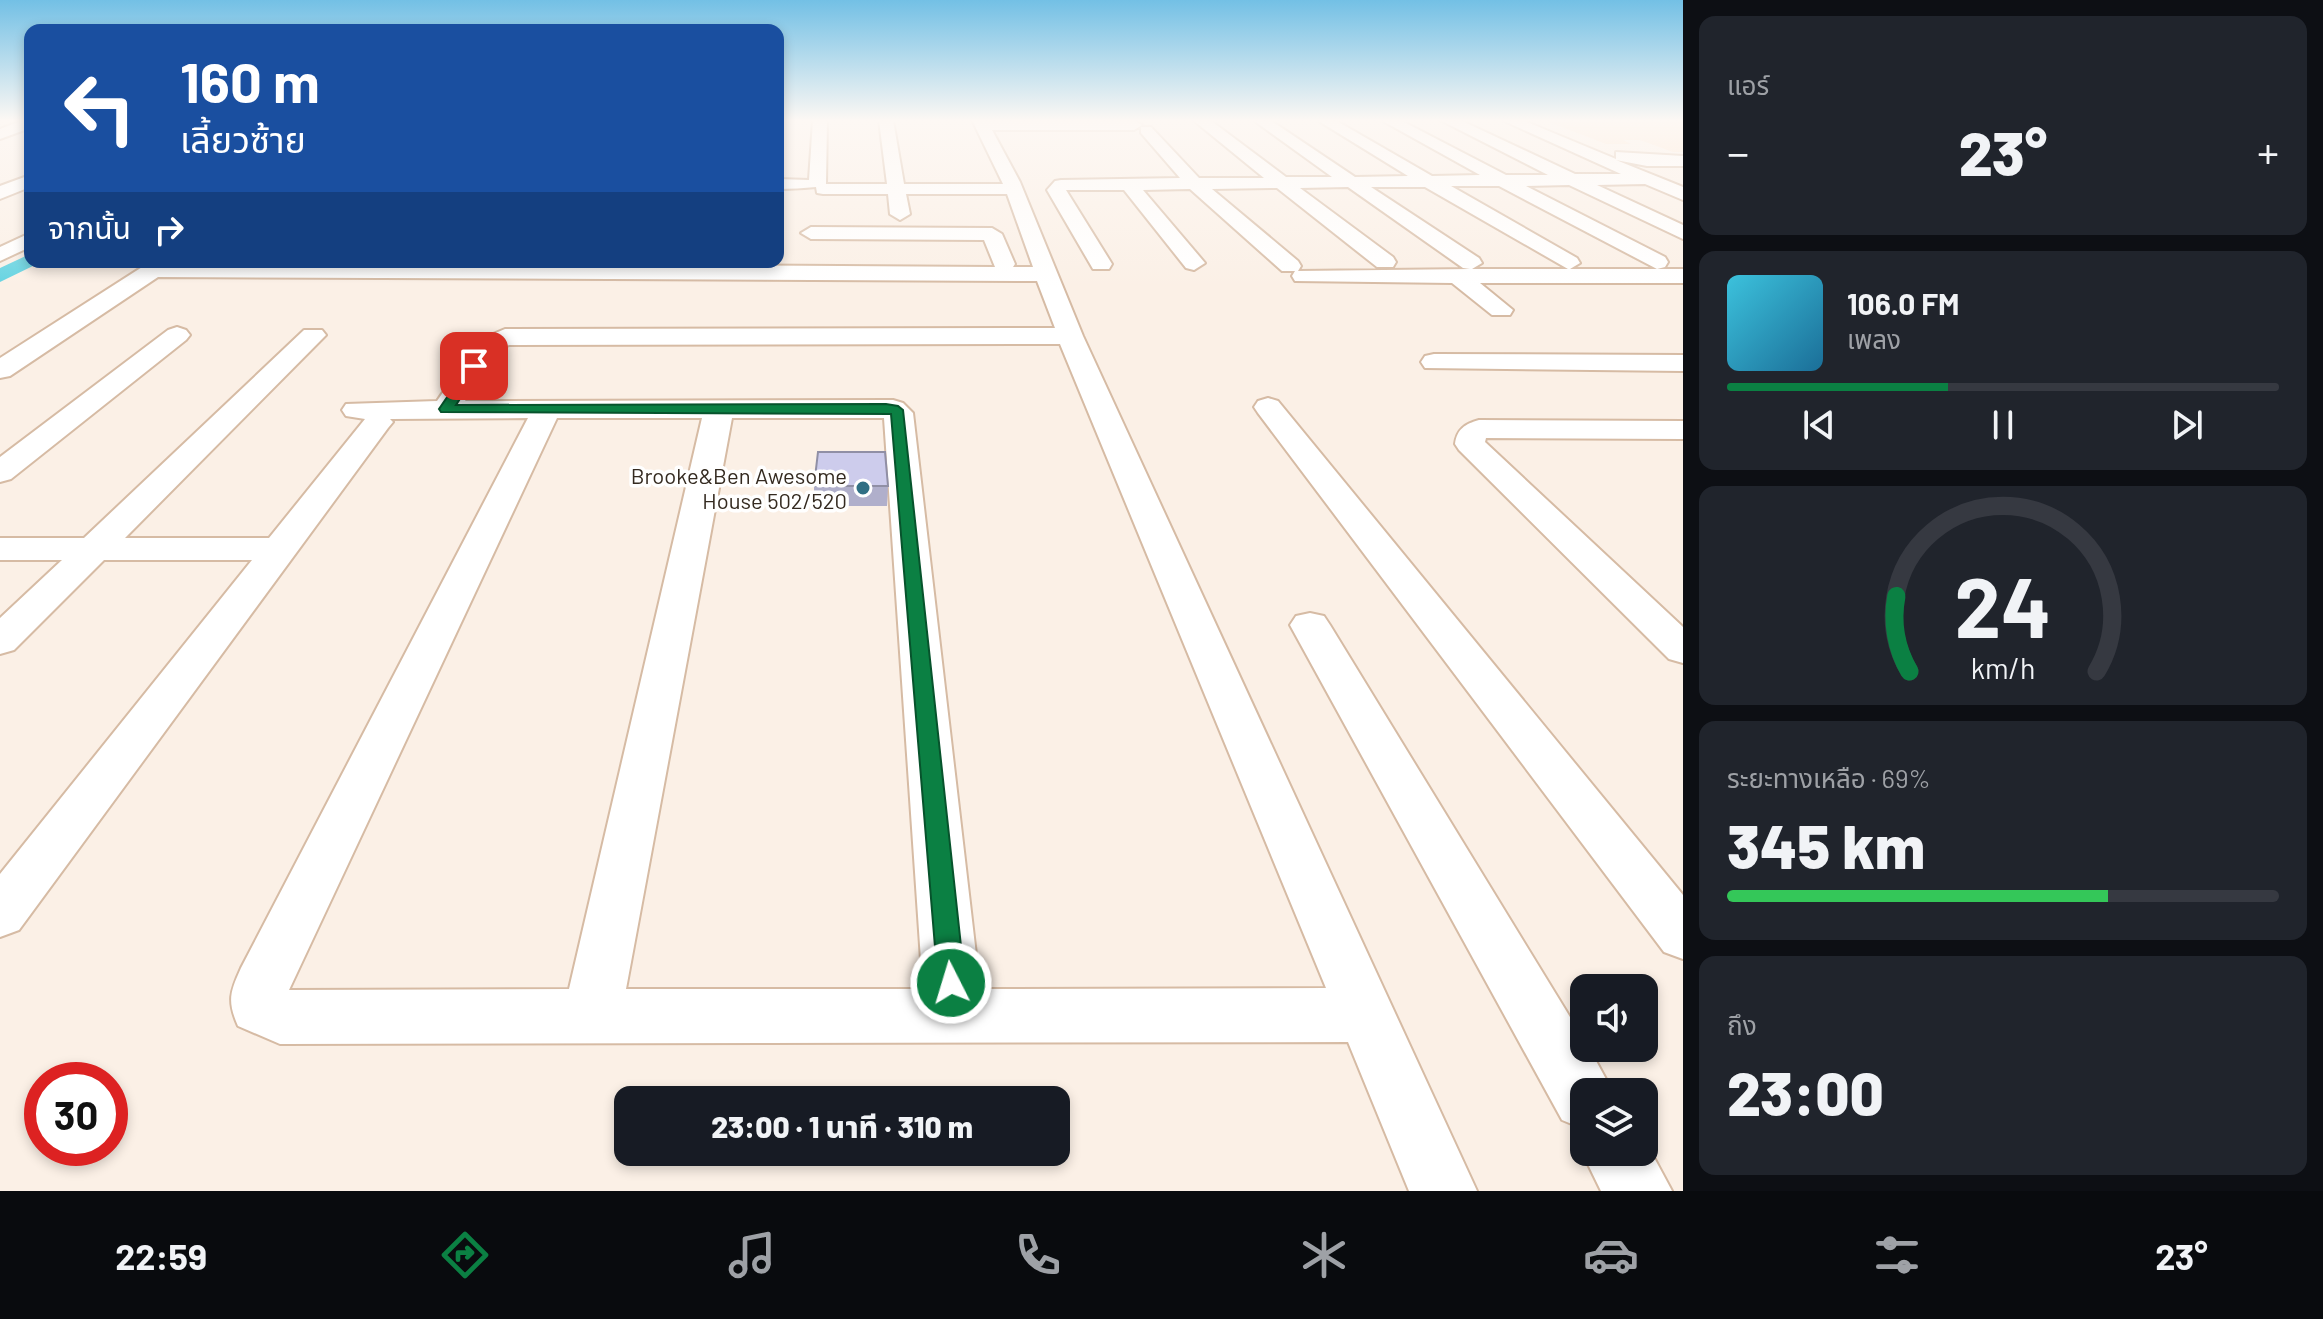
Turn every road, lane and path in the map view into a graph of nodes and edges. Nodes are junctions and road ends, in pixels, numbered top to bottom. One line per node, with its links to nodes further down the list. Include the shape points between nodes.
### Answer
1 (817, 176): 25 (street)
2 (893, 176): 22 (street)
3 (1007, 176): 21 (street)
4 (1187, 176): 17 (street)
5 (1274, 176): 15 (street)
6 (1345, 176): 16 (street)
7 (1418, 176): 13 (street)
8 (1489, 176): 14 (street)
9 (1563, 176): 11 (street)
10 (1640, 176): 12 (street)
11 (1570, 179): 12 (street); 14 (street); 27 (street)
12 (1648, 179): 24 (street)
13 (1425, 180): 14 (street); 16 (street); 34 (street)
14 (1497, 180): 31 (street)
15 (1281, 181): 16 (street); 17 (street); 30 (street)
16 (1353, 181): 40 (street)
17 (1193, 182): 19 (street); 40 (street, via 1296,271)
18 (24, 183): 23 (street)
19 (1128, 183): 33 (street); 37 (street, via 1076,183 1056,190)
20 (784, 186): 25 (street)
21 (1012, 186): 22 (street); 41 (street)
22 (895, 187): 25 (street); 26 (street)
23 (0, 193)
24 (1683, 194)
25 (816, 198): 26 (street); 32 (street)
26 (903, 233): 35 (street); 36 (street, via 989,226)
27 (1683, 233)
28 (24, 242): 29 (street)
29 (0, 255)
30 (1385, 262)
31 (1657, 262)
32 (808, 263)
33 (1194, 263)
34 (1569, 263)
35 (906, 264)
36 (1004, 264)
37 (1101, 264)
38 (156, 268): 51 (street)
39 (381, 268): 41 (street)
40 (1464, 269): 42 (street); 45 (street)
41 (1046, 274): 48 (street)
42 (1625, 276): 43 (street); 44 (street)
43 (1683, 276)
44 (1683, 293)
45 (1501, 310)
46 (177, 335): 57 (street)
47 (313, 335): 60 (street)
48 (1070, 336): 53 (street, via 505,337 488,345); 68 (street)
49 (1434, 362): 50 (street)
50 (1683, 363)
51 (0, 370)
52 (1268, 407): 65 (street)
53 (446, 409): 54 (street); 59 (street, via 367,416)
54 (547, 409): 55 (street); 66 (street, via 261,986 259,1007 280,1017)
55 (719, 409): 66 (street); 67 (street, via 886,408 898,413)
56 (1683, 430): 63 (street, via 1479,429 1470,444)
57 (0, 472)
58 (0, 549): 60 (street)
59 (280, 549): 60 (street); 64 (street)
60 (93, 550): 62 (street)
61 (1310, 625): 69 (street)
62 (0, 641)
63 (1683, 650)
64 (0, 914)
65 (1683, 935)
66 (592, 1015): 67 (street)
67 (954, 1015): 68 (street)
68 (1366, 1015): 71 (street)
69 (1572, 1078)
70 (1623, 1166): 72 (street)
71 (1443, 1191)
72 (1638, 1191)

